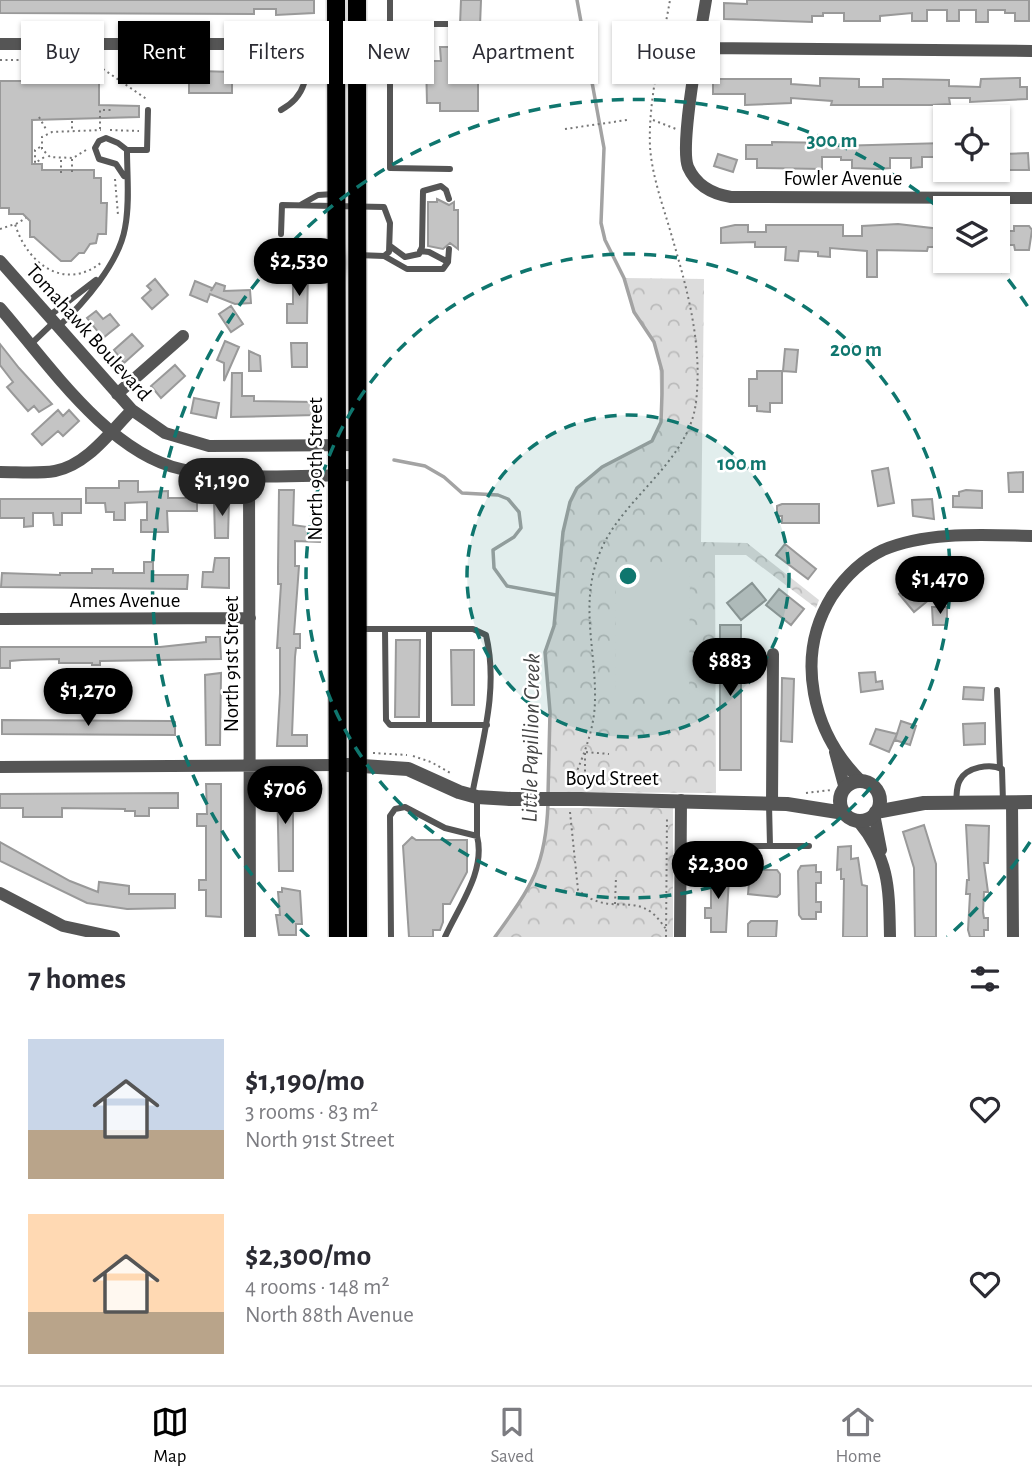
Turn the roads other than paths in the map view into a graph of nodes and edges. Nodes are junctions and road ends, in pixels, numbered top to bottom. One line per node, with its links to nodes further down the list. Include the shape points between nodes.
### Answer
1 (336, 0): 9 (main road, North 90th Street)
2 (357, 0): 25 (main road, North 90th Street)
3 (390, 0): 5 (lane)
4 (706, 0): 6 (street)
5 (390, 21)
6 (703, 21)
7 (0, 44): 10 (street)
8 (329, 44): 9 (street)
9 (336, 44): 22 (main road, North 90th Street)
10 (224, 46)
11 (720, 48): 12 (street)
12 (1032, 51)
13 (305, 84): 17 (lane, via 301,95)
14 (390, 84): 19 (lane, via 390,168)
15 (694, 84): 21 (street, Fowler Avenue, via 686,159 699,183 713,193 730,197)
16 (148, 110): 18 (lane, via 147,150)
17 (281, 110)
18 (127, 150): 20 (lane); 20 (lane, via 106,138 96,144 95,152 102,161 116,164)
19 (450, 169)
20 (127, 181): 34 (lane, via 124,232 112,261)
21 (1032, 198)
22 (337, 199): 24 (lane); 24 (lane, via 318,195); 25 (lane); 43 (main road, North 90th Street)
23 (449, 199): 29 (lane, via 440,186 423,191)
24 (300, 205): 26 (lane, via 282,205)
25 (357, 205): 27 (lane, via 384,207 389,214); 30 (main road, North 90th Street)
26 (281, 234)
27 (390, 246): 29 (lane, via 405,257); 31 (lane)
28 (449, 249): 33 (lane)
29 (420, 251): 33 (lane)
30 (358, 255): 31 (lane); 42 (main road, North 90th Street)
31 (384, 256): 33 (lane, via 407,269 443,269)
32 (0, 261): 36 (street, Tomahawk Boulevard)
33 (449, 262)
34 (98, 279): 36 (lane); 36 (lane, via 82,304)
35 (0, 308): 38 (street)
36 (54, 322): 38 (lane); 39 (street, Tomahawk Boulevard)
37 (183, 336): 39 (street)
38 (31, 344): 41 (street)
39 (117, 394): 40 (street, Tomahawk Boulevard)
40 (132, 410): 41 (street); 43 (street, Tomahawk Boulevard, via 154,427 190,443)
41 (110, 433): 44 (street, via 64,469); 45 (street, via 143,455 177,469)
42 (358, 445): 43 (street, Tomahawk Boulevard); 47 (main road, North 90th Street)
43 (337, 446): 46 (main road, North 90th Street)
44 (0, 472)
45 (249, 474): 46 (street); 49 (street, North 91st Street)
46 (337, 475): 47 (street); 59 (main road, North 90th Street)
47 (358, 475): 51 (main road, North 90th Street)
48 (1032, 536): 58 (street, via 938,538 900,544 870,557 842,581 813,639 813,698)
49 (250, 618): 50 (street, Ames Avenue); 60 (street, North 91st Street)
50 (0, 619)
51 (358, 628): 52 (lane); 61 (main road, North 90th Street)
52 (385, 629): 53 (lane); 56 (lane, via 386,720 390,724)
53 (429, 629): 56 (lane); 57 (lane, via 473,629 486,635 490,651)
54 (774, 654): 73 (street)
55 (997, 691): 63 (lane)
56 (429, 724): 57 (lane)
57 (487, 724): 67 (lane)
58 (828, 736): 64 (street); 65 (street)
59 (338, 765): 60 (street); 61 (street, Boyd Street); 85 (main road, North 90th Street)
60 (251, 766): 62 (street); 84 (street, North 91st Street)
61 (358, 766): 67 (street, Boyd Street, via 408,769); 86 (main road, North 90th Street)
62 (0, 767)
63 (1000, 768): 69 (lane, via 975,768 967,773 960,780); 70 (lane)
64 (862, 782): 65 (street, Boyd Street); 66 (street)
65 (844, 791): 73 (street, Boyd Street); 74 (street, via 840,801)
66 (878, 792): 72 (street); 75 (street, via 880,805)
67 (474, 797): 68 (street, Boyd Street, bridge); 77 (lane)
68 (681, 800): 73 (street, Boyd Street); 89 (street)
69 (956, 802): 70 (street); 72 (street)
70 (1008, 802): 71 (street); 91 (street)
71 (1032, 802)
72 (924, 803): 75 (street)
73 (776, 804): 74 (street, Boyd Street); 79 (lane)
74 (844, 813): 76 (street, Boyd Street)
75 (875, 813): 76 (street); 81 (street)
76 (858, 821): 81 (street)
77 (477, 836): 87 (lane, via 445,828 405,807 395,809 390,816); 88 (lane, via 480,859)
78 (733, 846): 79 (lane)
79 (770, 846): 80 (lane)
80 (809, 846)
81 (884, 864): 90 (street, via 890,883)
82 (0, 893): 83 (street, via 63,926)
83 (114, 937)
84 (249, 937)
85 (338, 937)
86 (358, 937)
87 (391, 937)
88 (445, 937)
89 (680, 937)
90 (890, 937)
91 (1013, 937)

